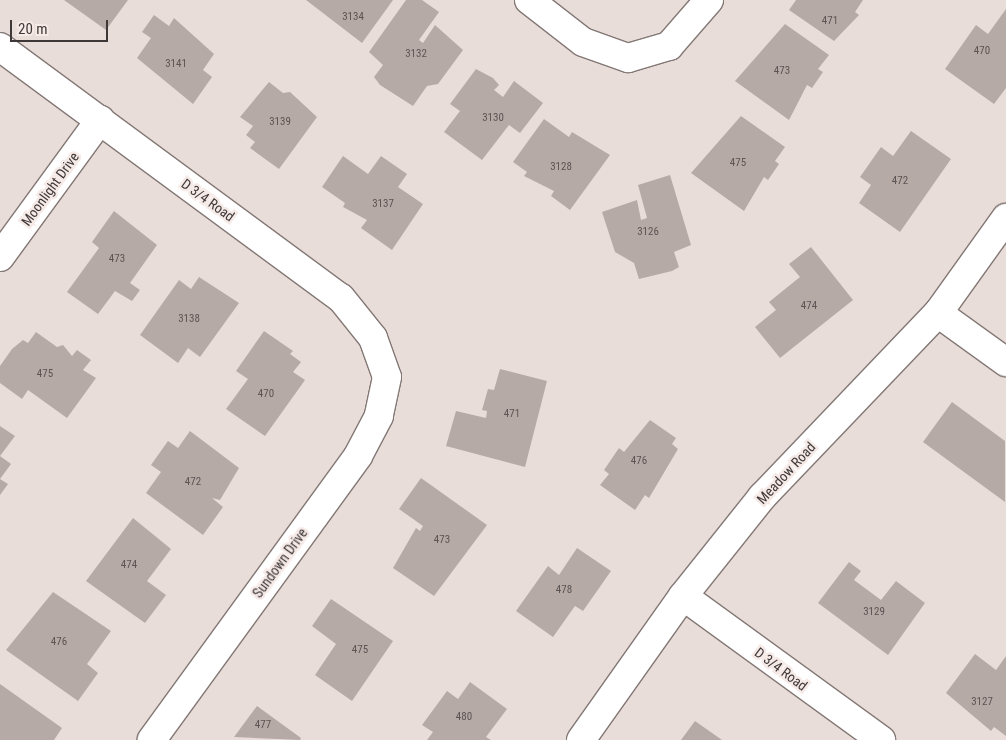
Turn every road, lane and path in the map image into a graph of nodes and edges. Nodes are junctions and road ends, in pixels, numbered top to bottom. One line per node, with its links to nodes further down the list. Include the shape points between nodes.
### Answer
1 (529, 0): 2 (street, via 583,42 628,58 669,46 688,29)
2 (709, 0)
3 (0, 48): 4 (street, D 3/4 Road)
4 (100, 120): 6 (street, Moonlight Drive); 9 (street, D 3/4 Road, via 341,298 373,338)
5 (1006, 218): 7 (street, Meadow Road)
6 (0, 257)
7 (938, 313): 8 (street); 10 (street, Meadow Road, via 762,497)
8 (1006, 362)
9 (387, 377): 11 (street, Sundown Drive, via 378,416 358,456)
10 (683, 596): 12 (street, Meadow Road); 13 (street, D 3/4 Road)
11 (152, 740)
12 (581, 740)
13 (881, 740)

